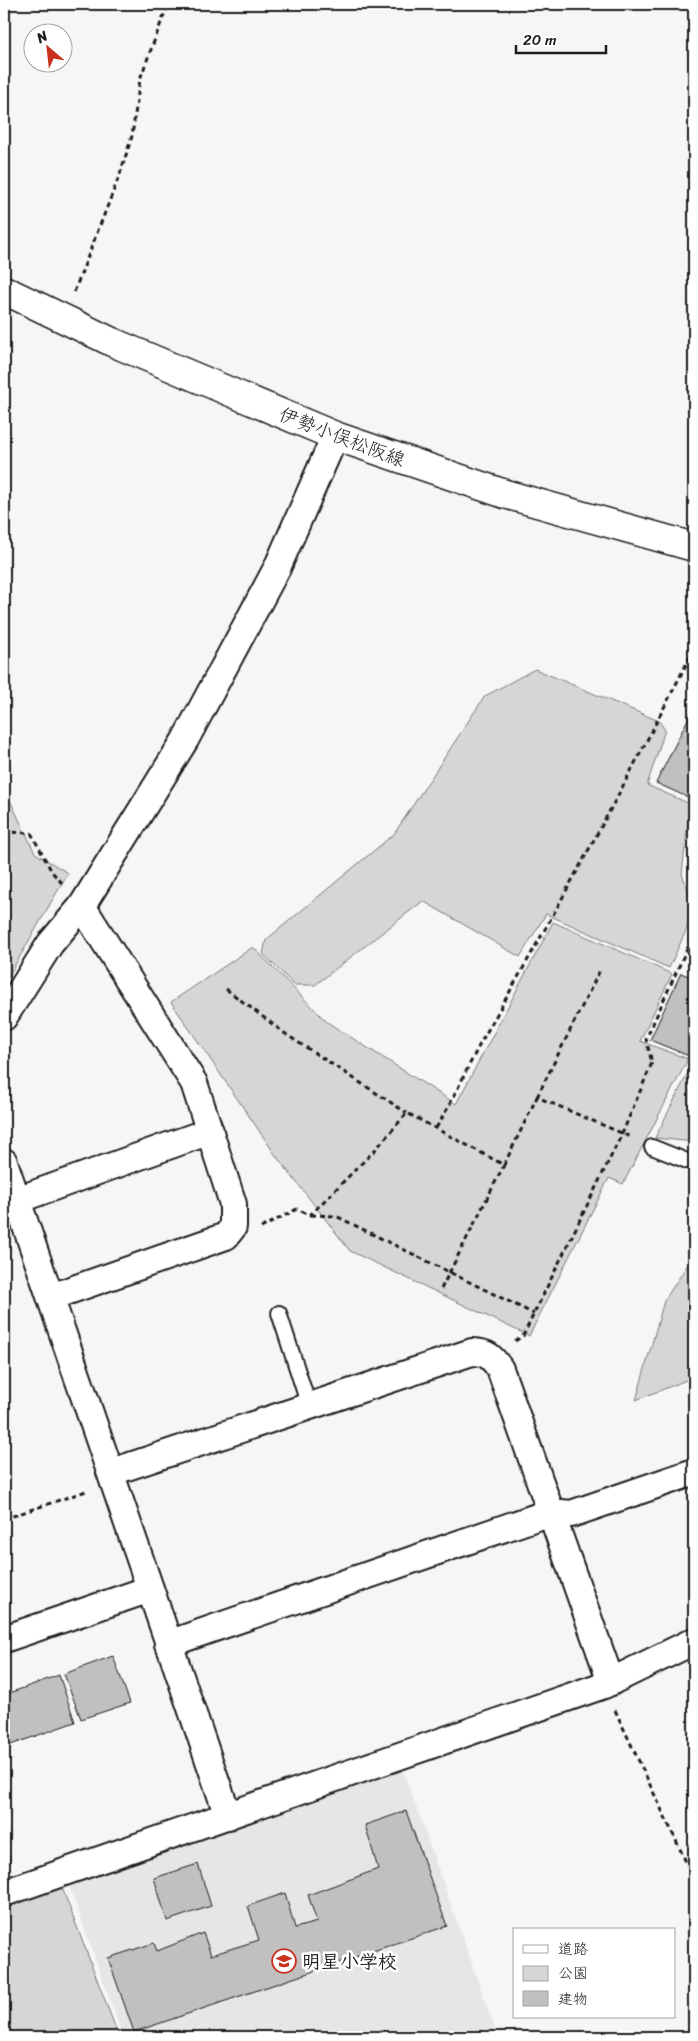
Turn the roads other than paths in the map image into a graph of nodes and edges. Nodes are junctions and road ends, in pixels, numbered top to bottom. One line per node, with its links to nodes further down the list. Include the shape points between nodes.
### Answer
1 (4, 290): 2 (main road, 伊勢小俣松阪線, via 112,342)
2 (335, 436): 3 (main road, 伊勢小俣松阪線, via 505,494); 4 (street, via 277,568 185,740)
3 (694, 547)
4 (82, 906): 5 (street, via 50,944); 6 (street, via 194,1083)
5 (4, 1017)
6 (210, 1131): 10 (street); 11 (street, via 233,1204 233,1228 226,1236)
7 (652, 1147): 9 (lane)
8 (4, 1162): 10 (street)
9 (694, 1162)
10 (17, 1200): 11 (street)
11 (51, 1297): 15 (street)
12 (279, 1313): 13 (lane)
13 (309, 1406): 15 (street); 16 (street, via 472,1352 483,1352 492,1357 500,1369)
14 (694, 1472): 16 (street, via 570,1514)
15 (113, 1477): 17 (street)
16 (552, 1512): 20 (street); 21 (street)
17 (150, 1589): 18 (street); 20 (street)
18 (4, 1639)
19 (694, 1641): 21 (street)
20 (168, 1644): 22 (street)
21 (607, 1684): 22 (street)
22 (228, 1816): 23 (street)
23 (4, 1893)

